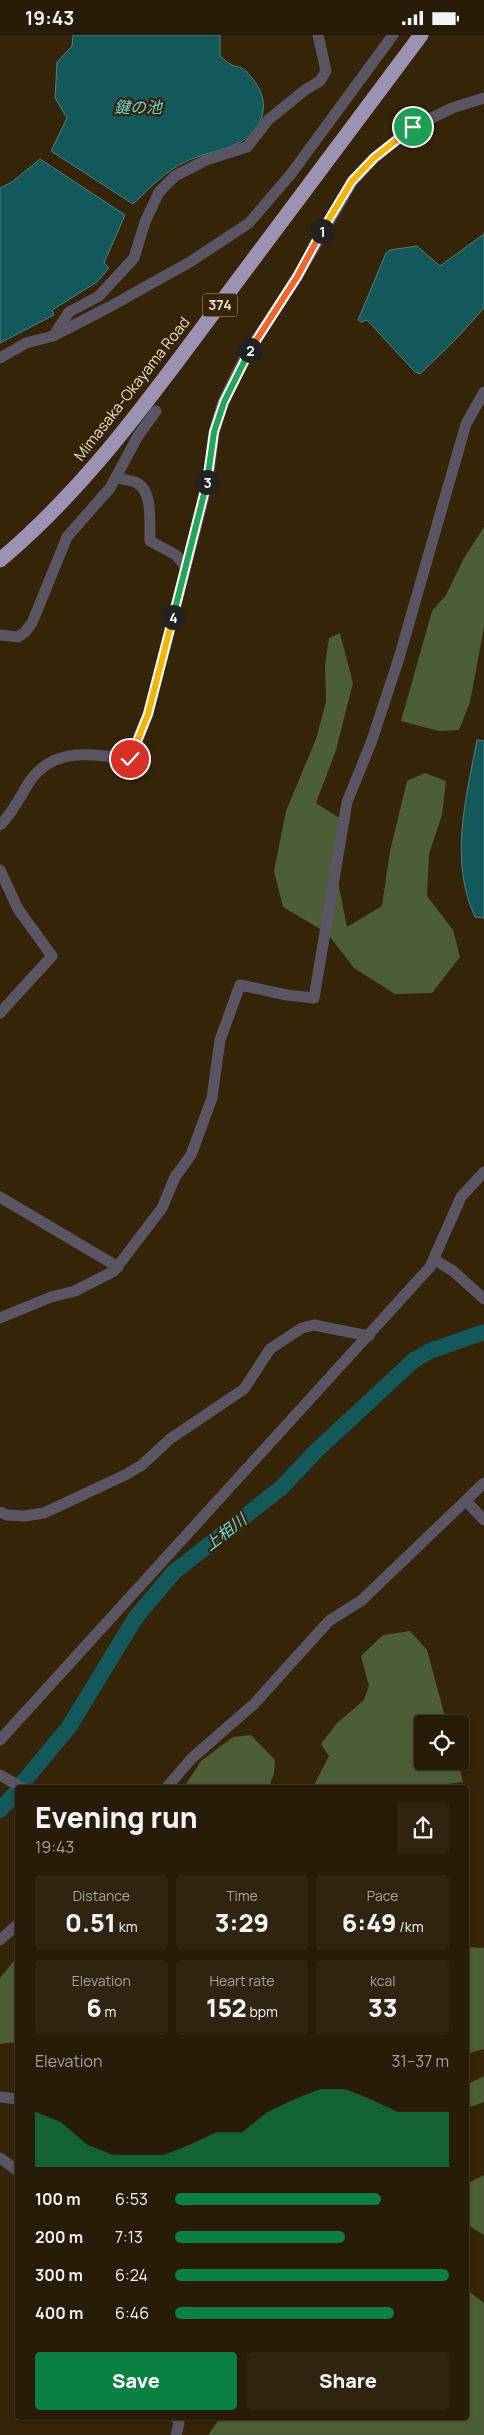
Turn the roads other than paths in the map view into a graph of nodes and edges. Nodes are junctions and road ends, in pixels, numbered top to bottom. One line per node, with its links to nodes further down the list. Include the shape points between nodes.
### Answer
1 (318, 35): 6 (street, via 326,71 320,81 268,120 247,147 206,160 174,176 159,192 134,258 99,296 69,312)
2 (392, 35): 6 (street, via 291,174 249,223 190,262)
3 (409, 35): 11 (highway, Mimasaka-Okayama Road / 374, via 140,396)
4 (421, 35): 12 (highway, Mimasaka-Okayama Road / 374, via 146,404 64,499)
5 (484, 97): 13 (street, via 413,127 374,158 352,181 297,277 245,357 224,402 214,432 208,480)
6 (53, 336): 7 (street, via 26,343)
7 (0, 359)
8 (484, 391): 21 (street, via 466,425 399,658 371,743 347,802 314,998 240,985 220,1040 212,1098 191,1155 175,1177 162,1208)
9 (156, 411): 10 (street, via 138,436)
10 (116, 478): 13 (street, via 136,482 145,488 150,541 176,555); 14 (street, via 67,537 26,632 18,637)
11 (0, 555)
12 (0, 560)
13 (186, 567): 15 (street, via 148,714 130,759 79,753 50,761 30,780)
14 (0, 635)
15 (0, 825)
16 (0, 869): 17 (street, via 18,909 52,956)
17 (0, 1013)
18 (484, 1172): 20 (street, via 461,1197)
19 (0, 1197): 21 (street)
20 (435, 1260): 22 (street, via 453,1271); 24 (street)
21 (118, 1267): 23 (street, via 75,1291)
22 (484, 1299)
23 (0, 1318)
24 (369, 1336): 27 (street, via 314,1325 302,1327 270,1349 244,1389 170,1439 142,1465 44,1513 25,1516); 29 (street)
25 (484, 1483): 26 (street)
26 (466, 1501): 28 (street); 32 (street, via 362,1600 329,1621 254,1704 192,1758)
27 (0, 1512)
28 (484, 1520)
29 (0, 1740)
30 (0, 1775): 31 (street)
31 (17, 1785)
32 (169, 1785)
33 (15, 1927): 34 (street)
34 (0, 1940)
35 (0, 2097): 36 (street)
36 (15, 2099)
37 (0, 2159): 38 (street)
38 (15, 2169)
39 (178, 2420): 40 (street)
40 (176, 2435)

